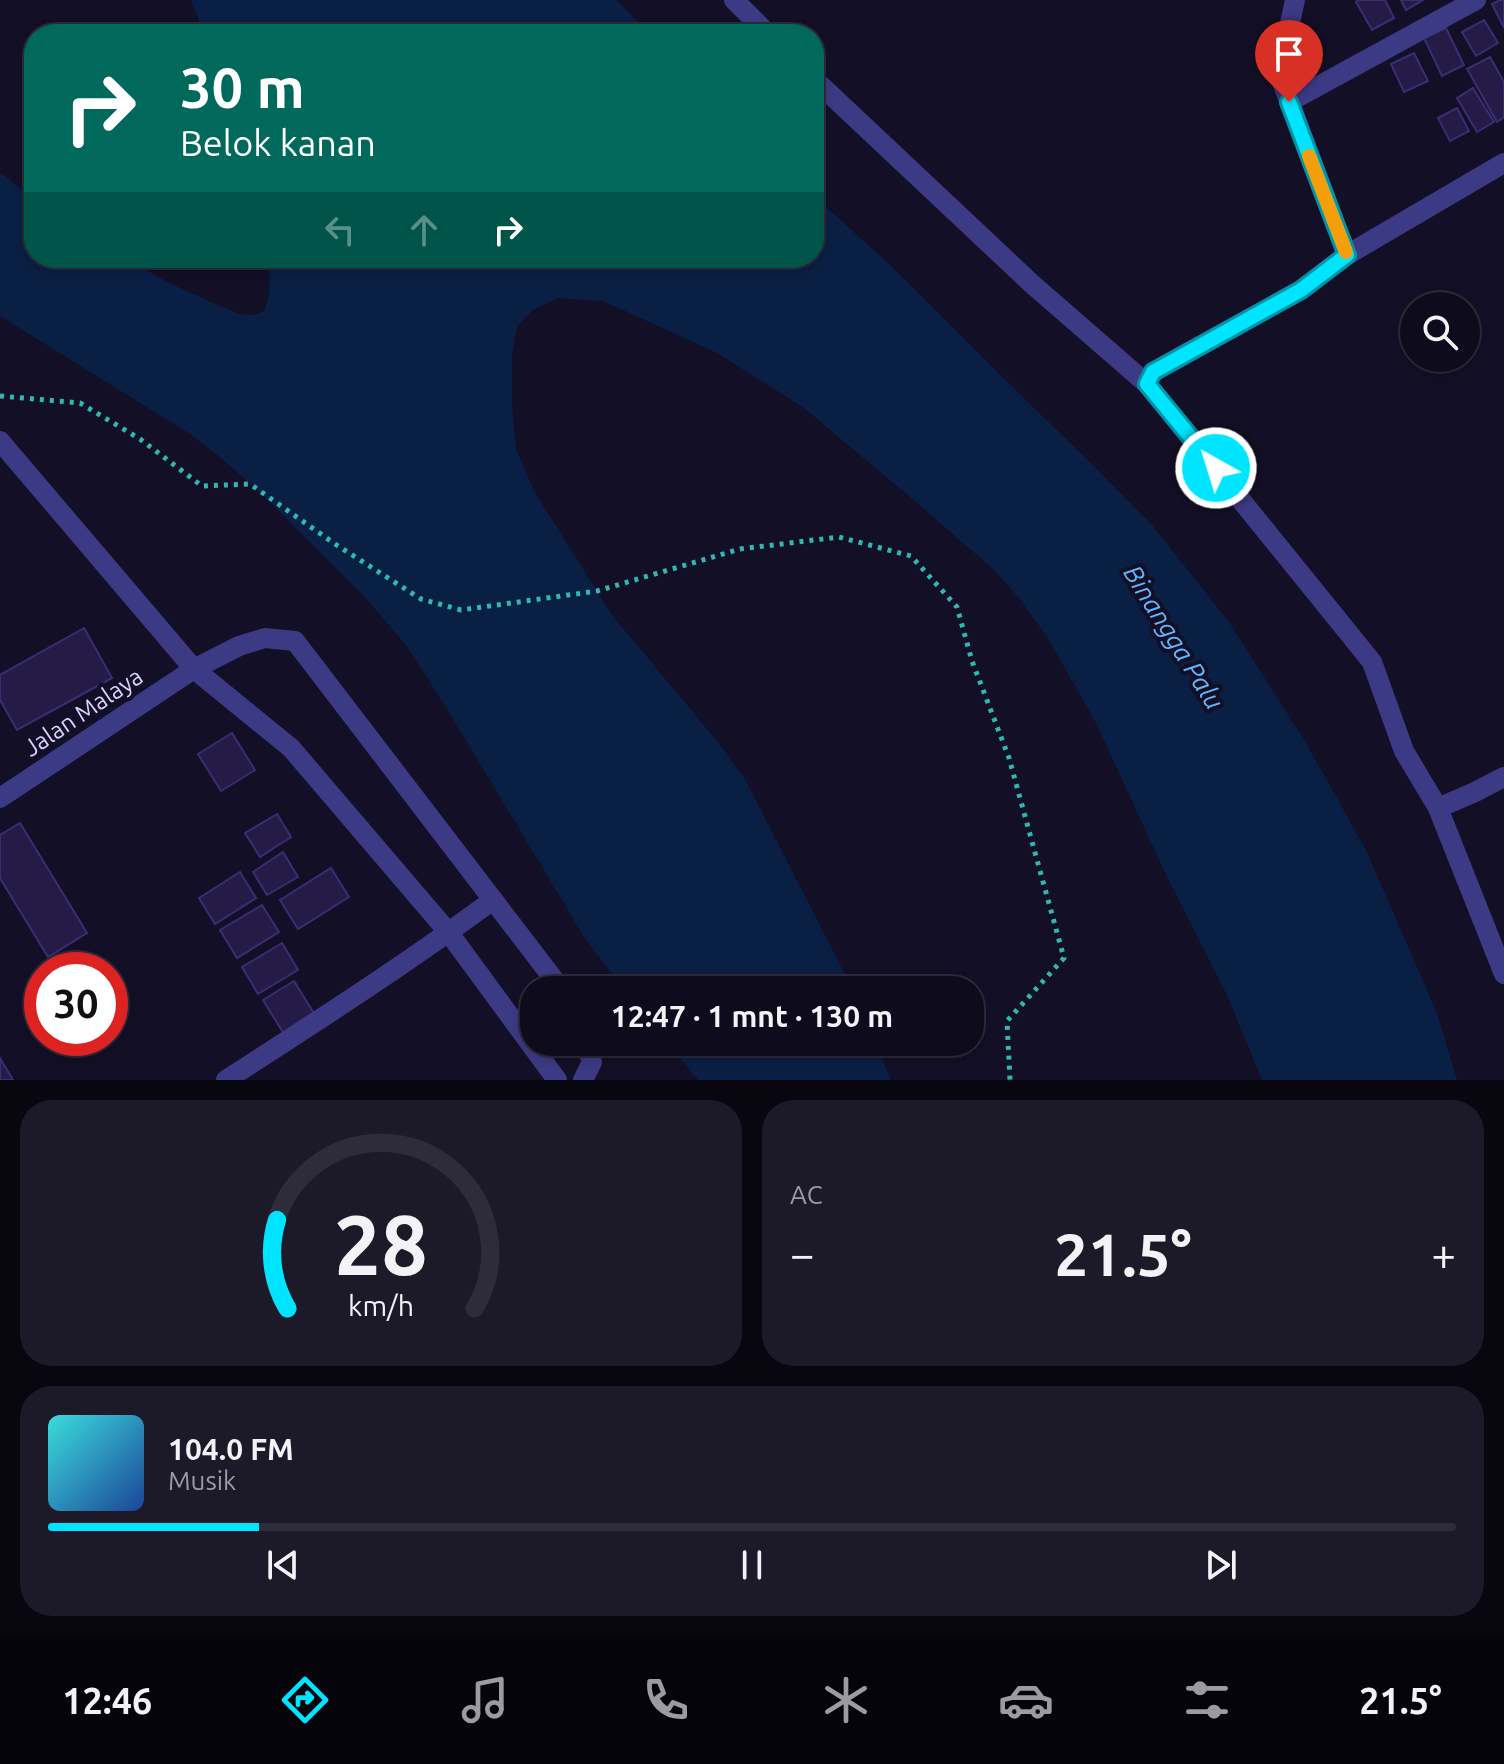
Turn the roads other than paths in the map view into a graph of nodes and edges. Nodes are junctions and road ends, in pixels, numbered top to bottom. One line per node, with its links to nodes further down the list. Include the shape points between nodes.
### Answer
1 (734, 0): 4 (street)
2 (1295, 0): 6 (street, via 1279,74)
3 (1476, 0): 6 (street)
4 (758, 24)
5 (824, 88): 9 (street)
6 (1289, 102): 8 (street)
7 (1504, 163): 8 (street)
8 (1347, 255): 9 (street, via 1301,290 1153,372)
9 (1147, 384): 14 (street, via 1372,662 1404,751)
10 (0, 441): 11 (street)
11 (194, 669): 13 (street, Jalan Malaya); 15 (street, Jalan Malaya, via 265,638 295,641); 16 (street, via 291,748)
12 (1504, 777): 14 (street)
13 (0, 798)
14 (1438, 808): 17 (street)
15 (493, 900): 16 (street); 18 (street, Jalan Malaya)
16 (449, 933): 20 (street); 21 (street)
17 (1504, 974)
18 (551, 976)
19 (590, 1056): 22 (street)
20 (226, 1080)
21 (557, 1080)
22 (583, 1080)

